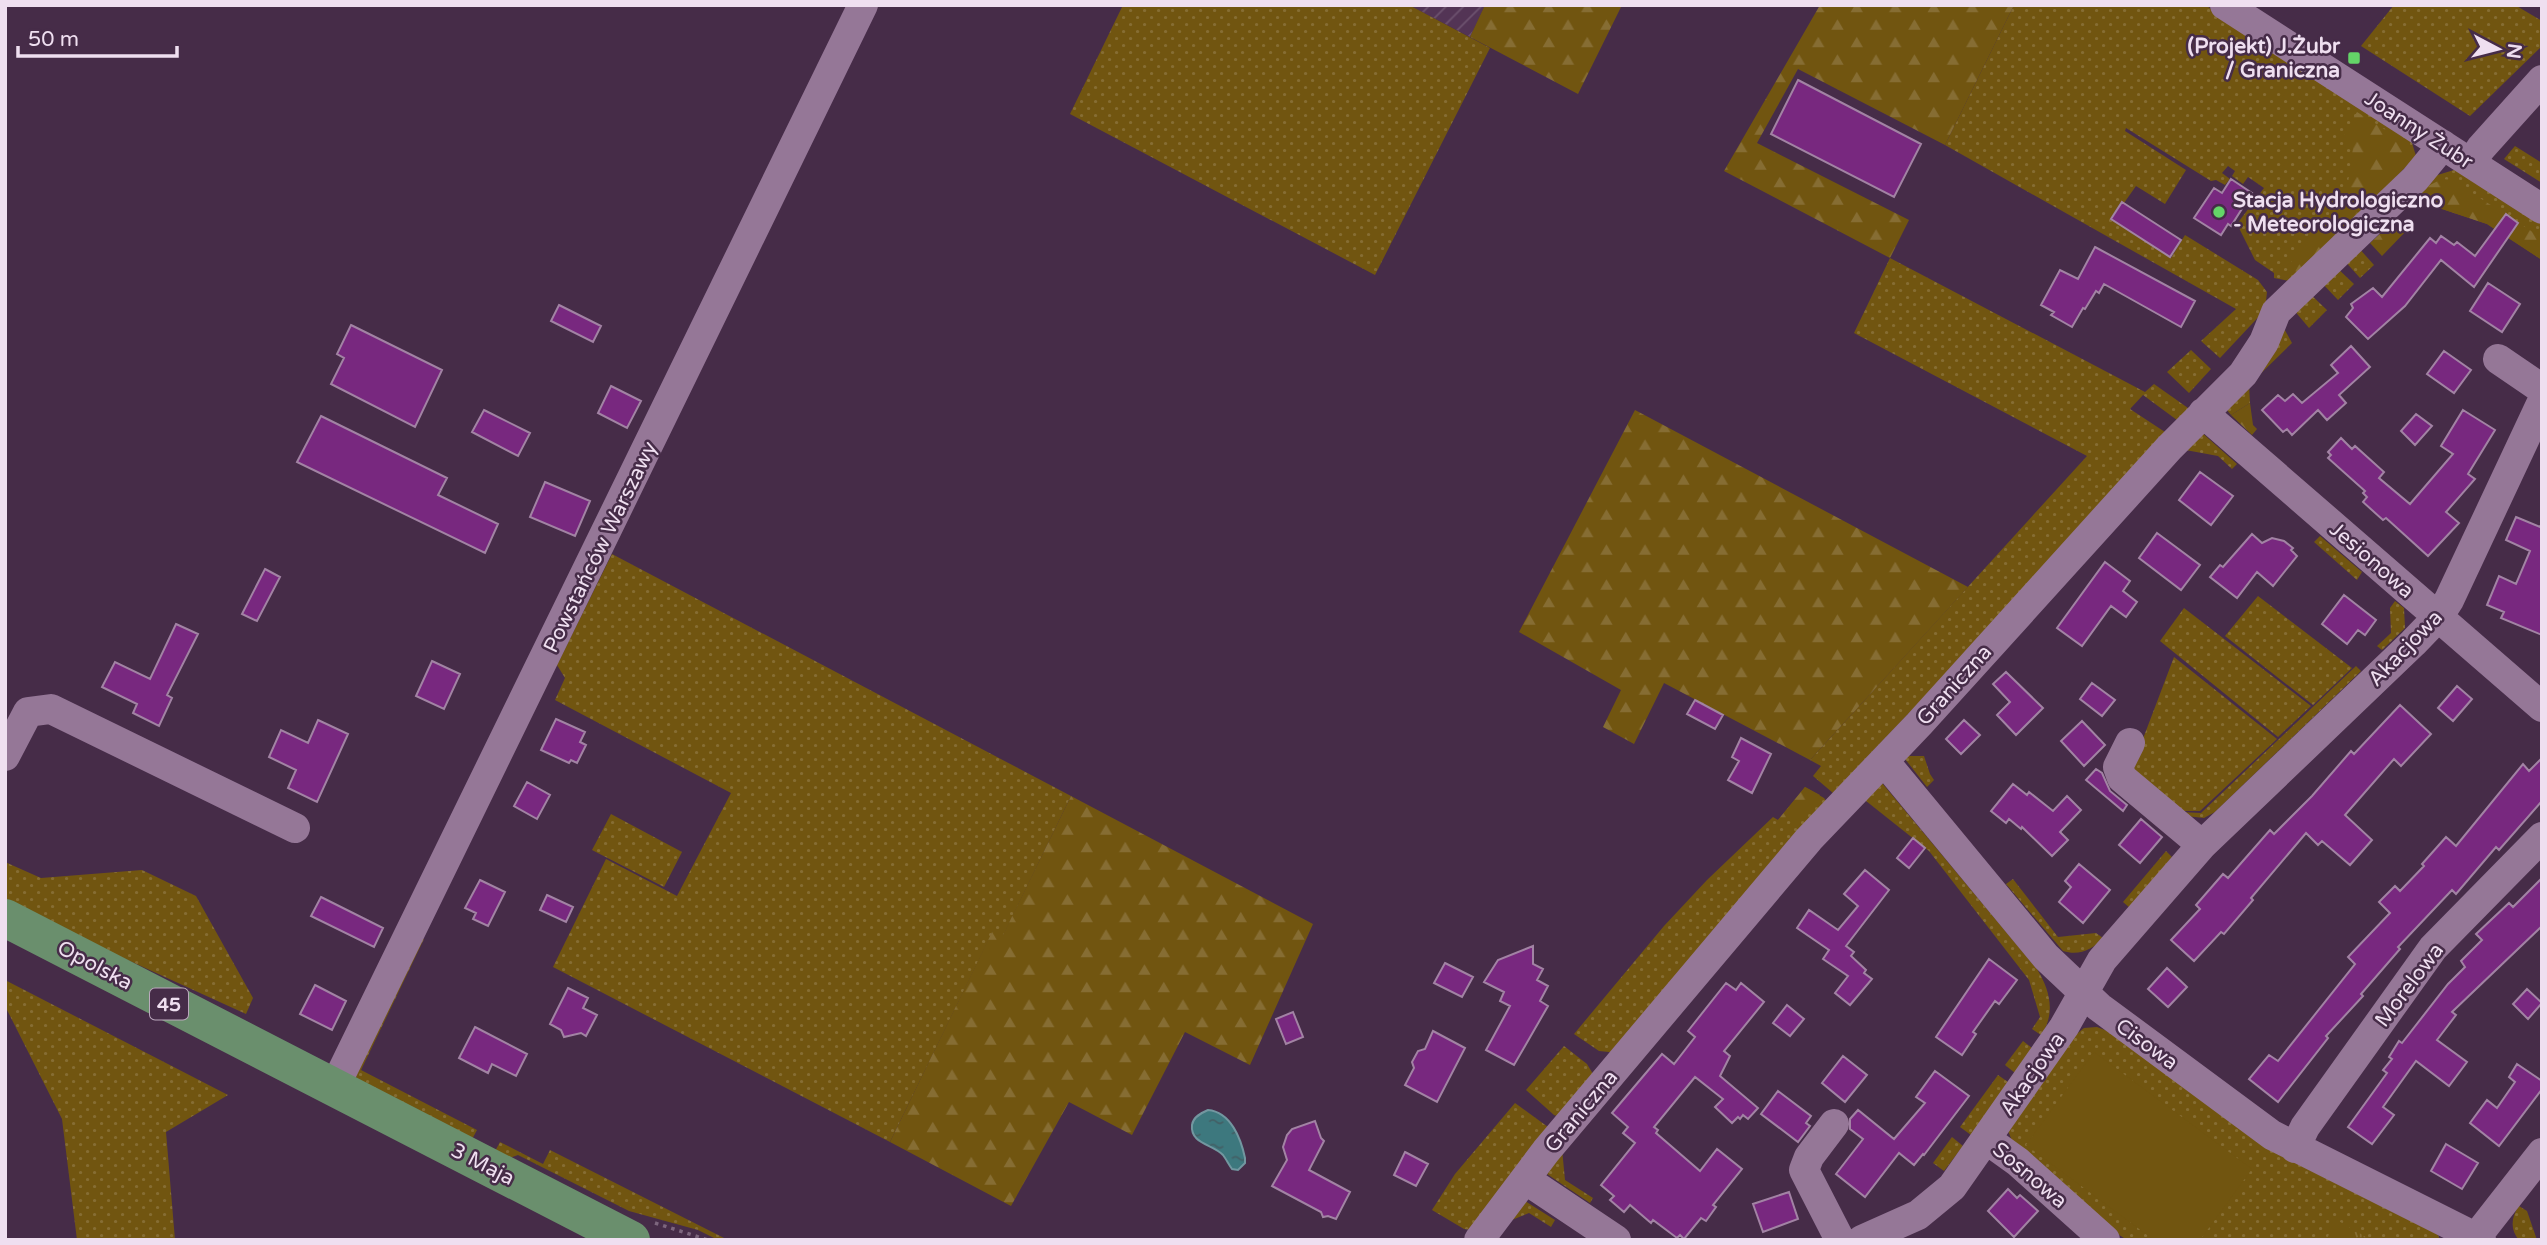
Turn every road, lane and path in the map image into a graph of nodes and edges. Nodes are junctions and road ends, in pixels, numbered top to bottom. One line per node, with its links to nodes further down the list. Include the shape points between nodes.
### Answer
1 (863, 5): 21 (street, Powstańców Warszawy)
2 (2225, 5): 4 (street, Joanny Żubr)
3 (2542, 80): 5 (street)
4 (2443, 145): 5 (street, Joanny Żubr); 10 (street, Graniczna, via 2415,179 2276,312 2255,359)
5 (2471, 163): 6 (street, Joanny Żubr)
6 (2542, 209)
7 (2498, 359): 8 (street)
8 (2542, 389)
9 (2542, 402): 11 (street, Akacjowa)
10 (2203, 413): 11 (street, Jesionowa); 15 (street, Graniczna)
11 (2438, 617): 12 (street, Jesionowa); 18 (street, Akacjowa)
12 (2542, 706)
13 (2130, 743): 18 (street, via 2118,767 2122,778)
14 (5, 756): 16 (street, via 28,712 51,709)
15 (1884, 761): 20 (street, Cisowa, via 2046,957); 26 (street, Graniczna, via 1809,839)
16 (295, 828)
17 (2542, 837): 24 (street, Morelowa, via 2433,948 2305,1126)
18 (2202, 845): 20 (street, Akacjowa, via 2102,961)
19 (5, 918): 21 (main road, Opolska / 45)
20 (2083, 994): 23 (street, Akacjowa); 24 (street, Cisowa)
21 (334, 1088): 28 (main road, 3 Maja / 45)
22 (1833, 1124): 31 (street, via 1808,1157 1804,1170)
23 (1986, 1139): 32 (street, Akacjowa, via 1944,1195 1918,1215); 33 (street, Sosnowa)
24 (2295, 1148): 27 (street, Cisowa)
25 (2542, 1153): 27 (street)
26 (1525, 1179): 29 (street, Graniczna); 30 (street)
27 (2477, 1239)
28 (631, 1240)
29 (1479, 1240)
30 (1616, 1240)
31 (1840, 1240)
32 (1862, 1240)
33 (2105, 1240)

